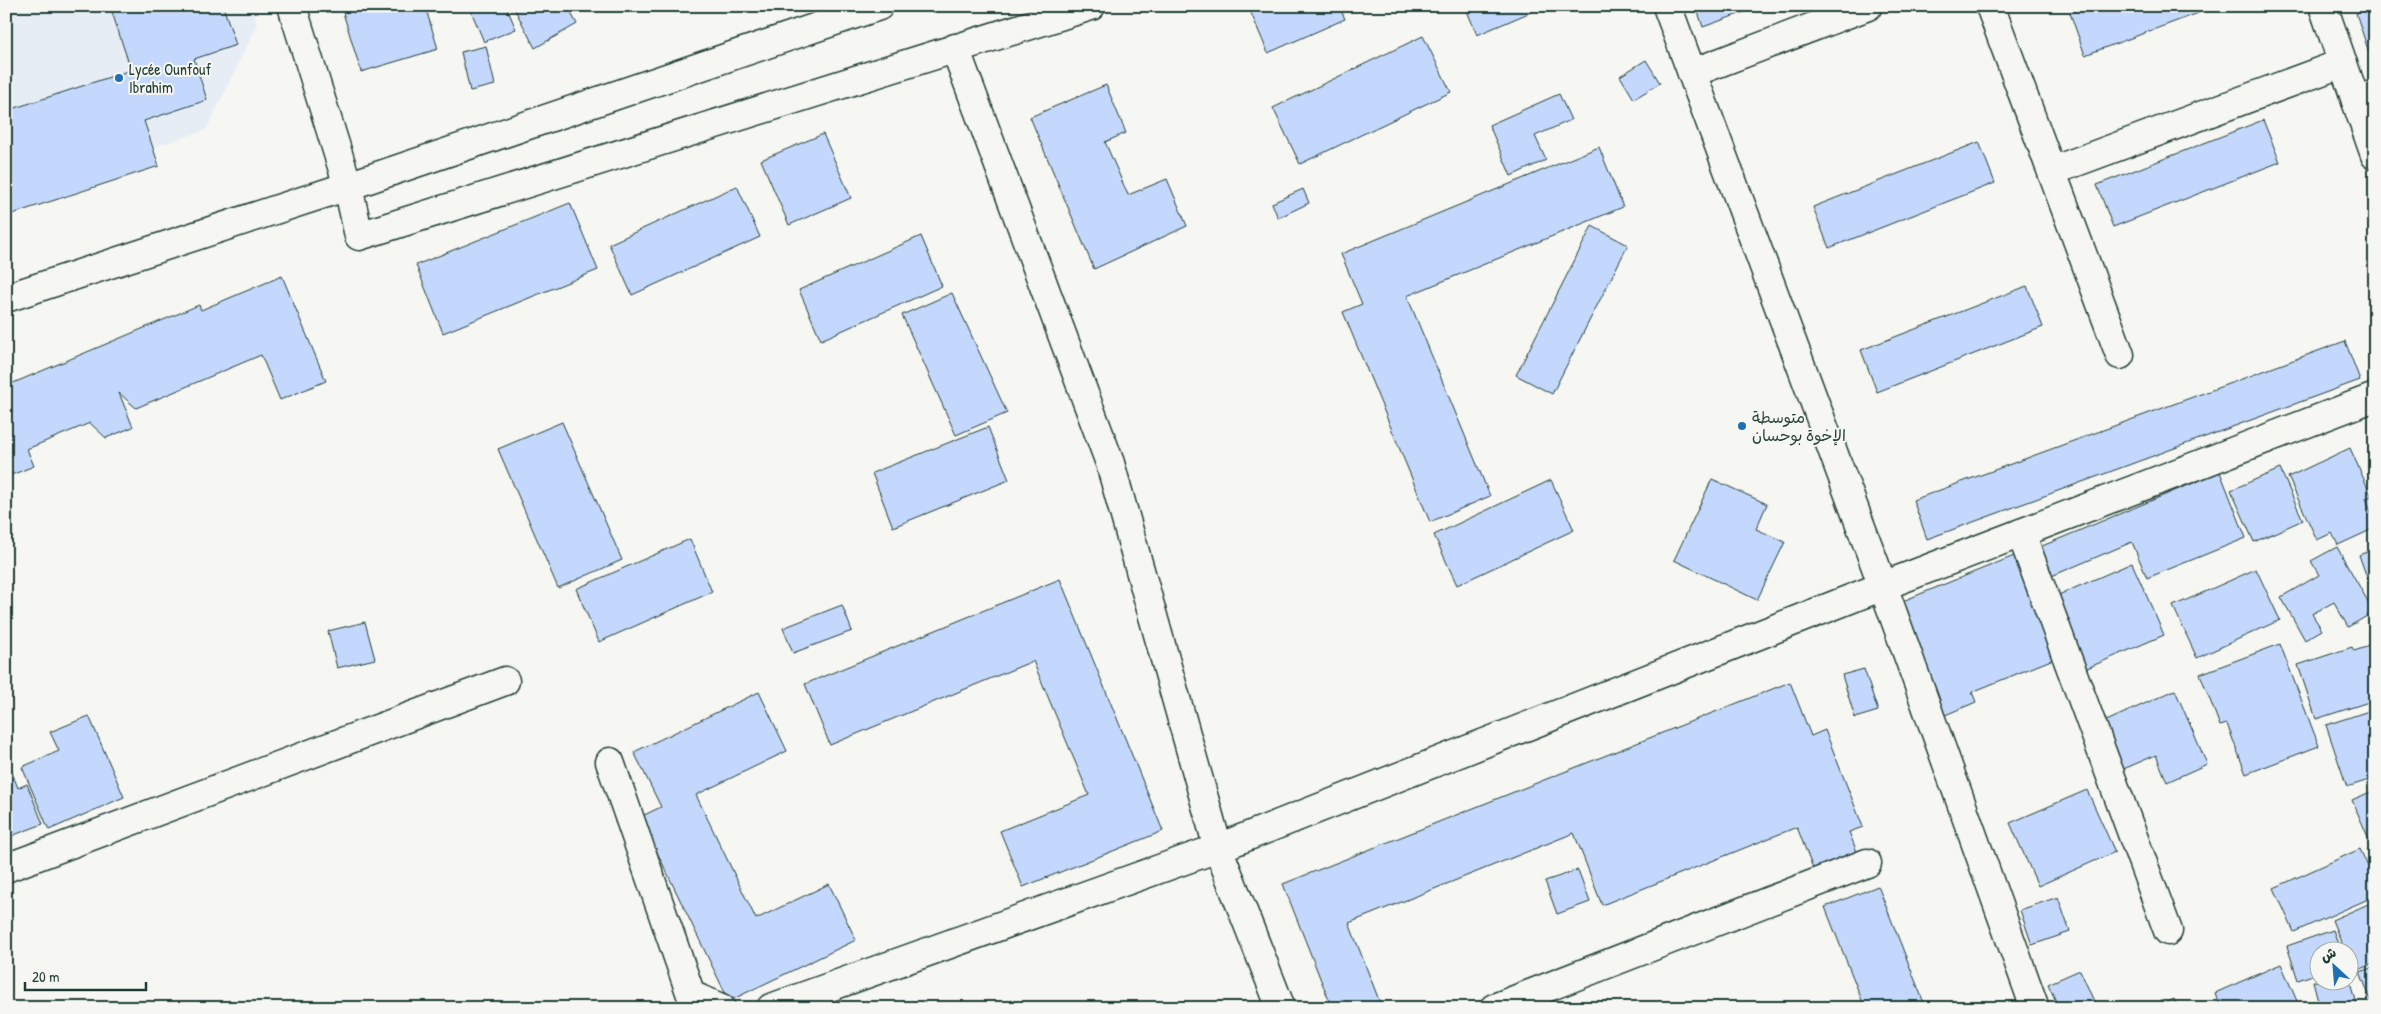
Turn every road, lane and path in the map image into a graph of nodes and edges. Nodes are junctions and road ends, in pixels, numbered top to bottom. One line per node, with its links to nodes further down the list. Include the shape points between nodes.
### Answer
1 (292, 6): 14 (street)
2 (879, 6): 14 (street)
3 (1091, 6): 8 (street)
4 (1667, 6): 10 (street)
5 (1868, 6): 10 (street)
6 (1990, 6): 13 (street)
7 (2323, 6): 9 (street)
8 (955, 48): 14 (street, via 360,236); 22 (street, via 1110,463)
9 (2343, 63): 11 (street); 13 (street)
10 (1692, 73): 19 (street)
11 (2365, 97): 12 (street)
12 (2375, 155)
13 (2052, 171): 16 (street)
14 (348, 186): 15 (street)
15 (6, 298)
16 (2120, 355)
17 (2375, 397): 18 (street)
18 (2021, 533): 19 (street); 25 (street)
19 (1883, 586): 22 (street); 30 (street)
20 (505, 682): 24 (street)
21 (610, 762): 26 (street, via 691,995)
22 (1218, 848): 27 (street); 28 (street)
23 (1867, 863): 29 (street)
24 (6, 868)
25 (2168, 931)
26 (721, 1008)
27 (771, 1008)
28 (1281, 1008)
29 (1494, 1008)
30 (2035, 1008)

